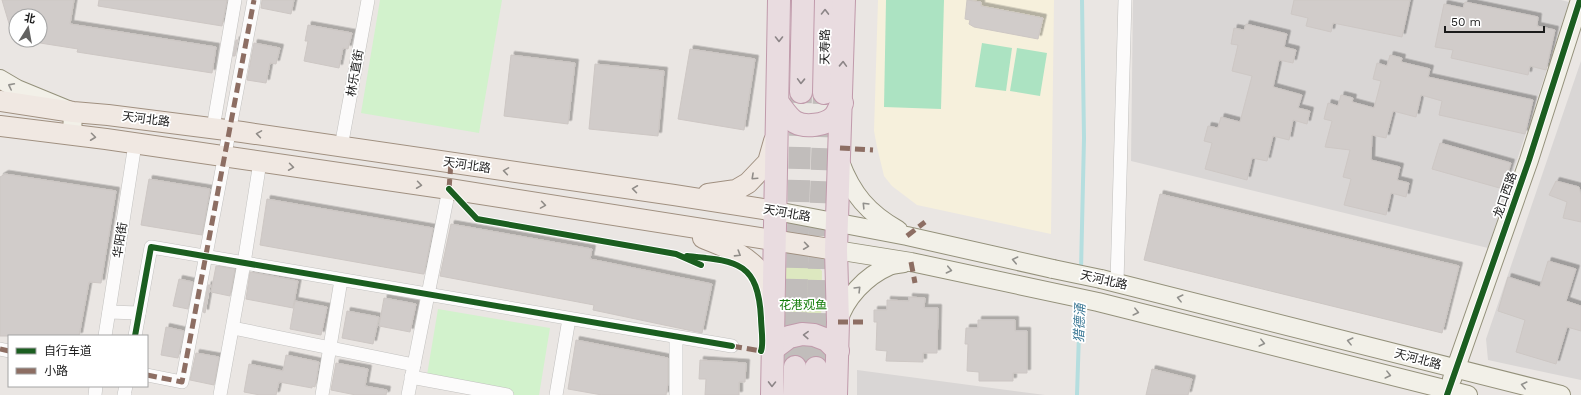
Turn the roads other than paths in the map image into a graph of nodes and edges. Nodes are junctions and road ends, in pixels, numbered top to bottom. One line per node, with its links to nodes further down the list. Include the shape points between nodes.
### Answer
1 (235, 0): 17 (street)
2 (254, 0): 55 (street, via 182,382)
3 (368, 0): 22 (street, 林乐直街)
4 (779, 0): 14 (highway, one-way to 14)
5 (803, 0): 11 (highway, 天寿路, one-way to 11)
6 (826, 0): 12 (highway, 天寿路, one-way to 6)
7 (844, 0): 12 (highway, one-way to 7)
8 (1125, 0): 36 (street)
9 (1580, 0): 53 (main road, 龙口西路, via 1529,160)
10 (0, 79): 15 (main road, one-way to 10, via 17,89)
11 (800, 92)
12 (833, 98): 14 (highway, via 836,115 824,123 810,125 794,122); 23 (highway)
13 (0, 101): 15 (main road, 天河北路)
14 (778, 103): 26 (main road, one-way to 26, via 774,141 768,162 748,182 736,190 721,193); 27 (highway)
15 (73, 112): 17 (main road, 天河北路); 20 (main road)
16 (0, 126): 18 (main road, 天河北路)
17 (213, 128): 22 (main road, 天河北路, one-way to 17)
18 (26, 129): 19 (street); 20 (main road, 天河北路)
19 (0, 130)
20 (72, 135): 21 (main road, 天河北路, one-way to 21)
21 (135, 144): 24 (main road, 天河北路); 39 (street, 华阳街)
22 (341, 147): 26 (main road, 天河北路, one-way to 22)
23 (839, 160): 28 (highway); 30 (main road, one-way to 23, via 882,221 862,203 847,181)
24 (260, 162): 25 (main road, 天河北路, one-way to 25); 34 (street)
25 (449, 190): 29 (main road, 天河北路, one-way to 29); 37 (street)
26 (674, 195): 27 (main road, 天河北路)
27 (776, 211): 28 (main road, 天河北路); 31 (highway)
28 (837, 222): 30 (main road, 天河北路); 32 (highway)
29 (663, 224): 31 (main road, 天河北路); 38 (main road, one-way to 38, via 737,252 764,278)
30 (907, 236): 36 (main road, 天河北路, one-way to 30, bridge)
31 (776, 241): 32 (main road, 天河北路, one-way to 32); 38 (highway)
32 (836, 250): 33 (main road, 天河北路); 42 (highway)
33 (911, 262): 42 (main road, one-way to 33, via 847,302 867,280 890,265); 56 (main road, 天河北路, one-way to 56, via 1098,302)
34 (244, 264): 35 (street); 40 (street, via 151,247); 43 (street)
35 (341, 280): 37 (street); 48 (street)
36 (1109, 281): 53 (main road, 天河北路, one-way to 36)
37 (428, 294): 41 (street); 54 (street)
38 (774, 303): 49 (highway)
39 (109, 312): 40 (street); 44 (street, 华阳街)
40 (139, 313): 45 (street)
41 (569, 318): 46 (street); 61 (street)
42 (838, 322): 50 (highway)
43 (233, 328): 48 (street); 57 (street)
44 (105, 335)
45 (135, 335)
46 (676, 337): 47 (street); 62 (street)
47 (732, 346)
48 (330, 348): 54 (street); 58 (street)
49 (773, 349): 50 (highway, one-way to 49, via 827,340 802,334 789,337); 63 (highway, one-way to 63)
50 (838, 351): 66 (highway)
51 (795, 367): 64 (highway)
52 (816, 368): 65 (highway)
53 (1456, 368): 56 (main road, 龙口西路); 68 (main road, 天河北路, one-way to 53)
54 (413, 371): 59 (street); 60 (street)
55 (148, 375)
56 (1448, 392): 67 (main road, 天河北路)
57 (220, 395)
58 (322, 395)
59 (408, 395)
60 (506, 395)
61 (556, 395)
62 (676, 395)
63 (772, 395)
64 (794, 395)
65 (816, 395)
66 (836, 395)
67 (1468, 395)
68 (1561, 395)

